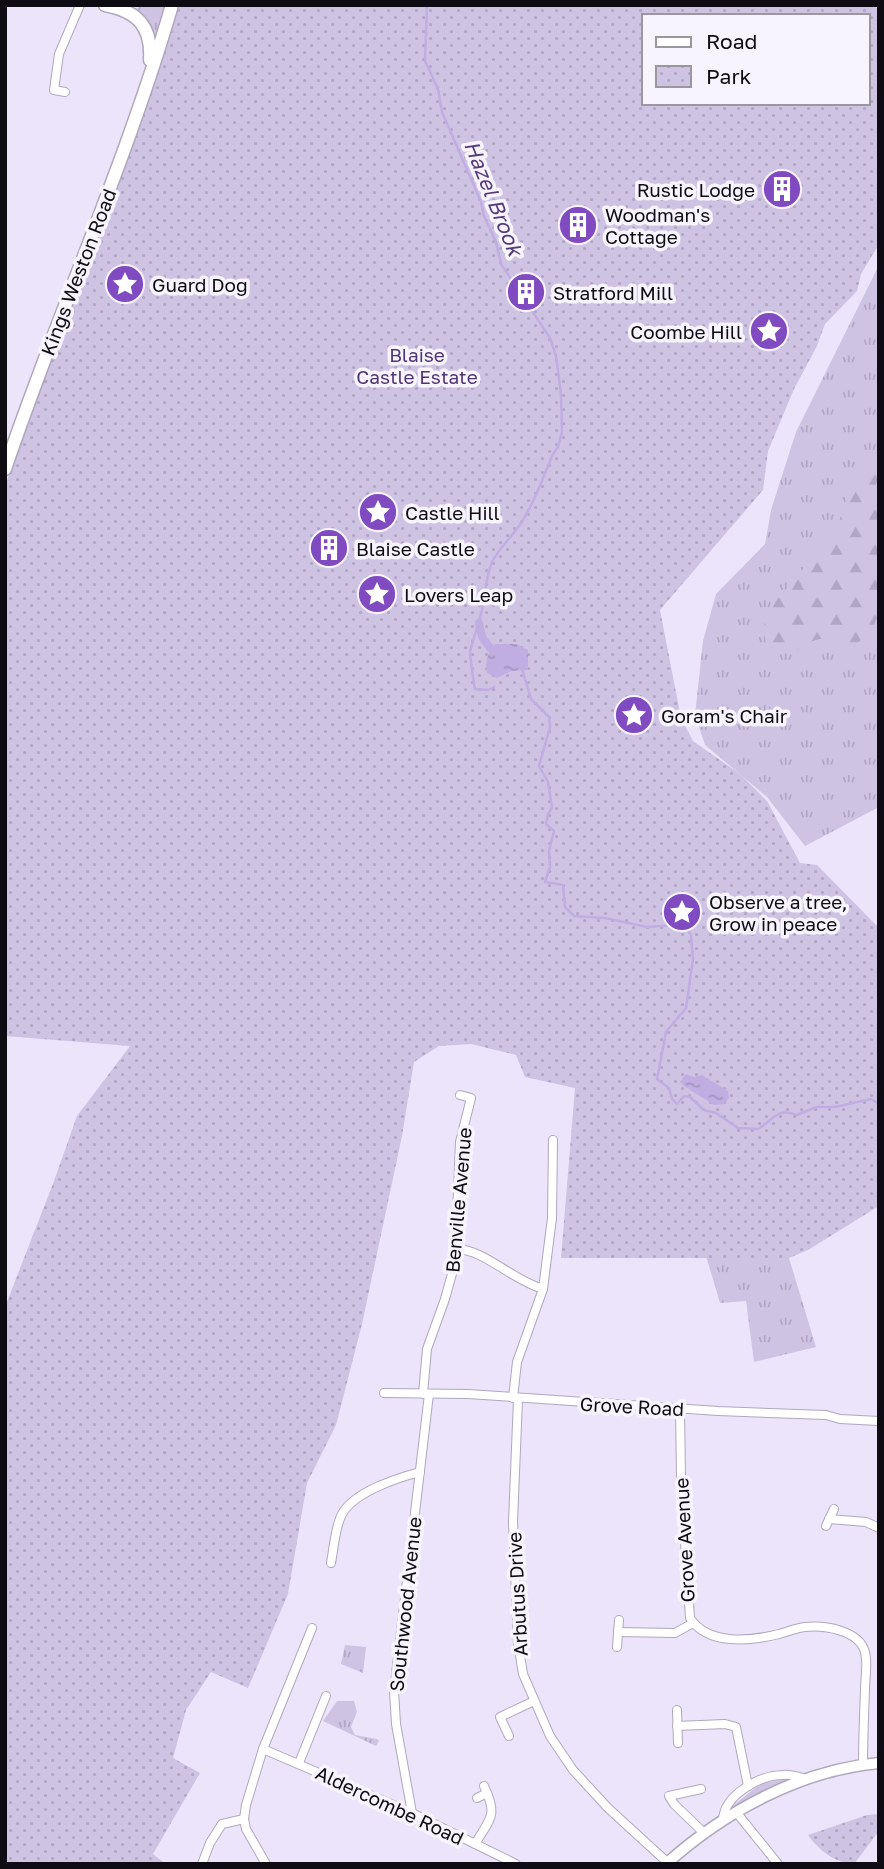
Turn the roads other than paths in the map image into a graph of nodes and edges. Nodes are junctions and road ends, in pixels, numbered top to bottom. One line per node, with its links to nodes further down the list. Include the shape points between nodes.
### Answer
1 (80, 5): 5 (street, via 59,54 54,90)
2 (172, 5): 4 (main road, Kings Weston Road)
3 (112, 6): 4 (main road, via 132,14 145,28 151,46)
4 (149, 75): 6 (main road, Kings Weston Road, via 79,274)
5 (65, 92)
6 (11, 433): 7 (main road, Kings Weston Road)
7 (5, 469)
8 (460, 1095): 10 (street, Benville Avenue, via 471,1098 460,1142)
9 (556, 1143): 11 (street, Arbutus Drive)
10 (457, 1250): 11 (street, via 475,1252); 13 (street, Benville Avenue, via 427,1349)
11 (542, 1289): 14 (street, Arbutus Drive, via 517,1362)
12 (384, 1393): 13 (street, Grove Road)
13 (426, 1394): 14 (street, Grove Road); 17 (street, Southwood Avenue)
14 (516, 1398): 15 (street, Grove Road); 27 (street, Arbutus Drive, via 513,1522 518,1643)
15 (680, 1408): 16 (street, Grove Road); 22 (street, Grove Avenue, via 688,1612)
16 (879, 1421)
17 (420, 1472): 20 (street, via 349,1504 340,1517 339,1546); 41 (street, Southwood Avenue, via 394,1690)
18 (834, 1508): 19 (street, via 827,1522 866,1522)
19 (879, 1528)
20 (331, 1563)
21 (619, 1620): 24 (street)
22 (693, 1623): 24 (street, via 675,1633); 35 (street, Grove Avenue, via 730,1639 804,1627 835,1630 857,1640 866,1665)
23 (300, 1632): 32 (street, via 310,1632)
24 (618, 1632): 25 (street)
25 (617, 1647)
26 (326, 1696): 33 (street, via 326,1707)
27 (534, 1701): 30 (street, via 500,1717); 46 (street, Arbutus Drive, via 573,1770)
28 (677, 1710): 29 (street)
29 (677, 1726): 31 (street); 37 (street, via 736,1727)
30 (509, 1736)
31 (678, 1743)
32 (263, 1749): 33 (street, Aldercombe Road); 42 (street)
33 (299, 1763): 41 (street, Aldercombe Road)
34 (879, 1763): 35 (street)
35 (863, 1765): 36 (street)
36 (809, 1780): 37 (street, via 784,1774); 40 (street)
37 (748, 1786): 43 (street, via 725,1809)
38 (701, 1788): 44 (street, via 670,1796)
39 (477, 1798): 45 (street, via 485,1789 493,1807)
40 (736, 1812): 43 (street); 50 (street)
41 (412, 1813): 45 (street, Aldercombe Road)
42 (244, 1819): 47 (street, via 222,1824); 48 (street)
43 (723, 1820): 44 (street)
44 (704, 1833): 46 (street)
45 (475, 1844): 49 (street, Aldercombe Road)
46 (666, 1863)
47 (202, 1864)
48 (266, 1864)
49 (516, 1864)
50 (778, 1864)

